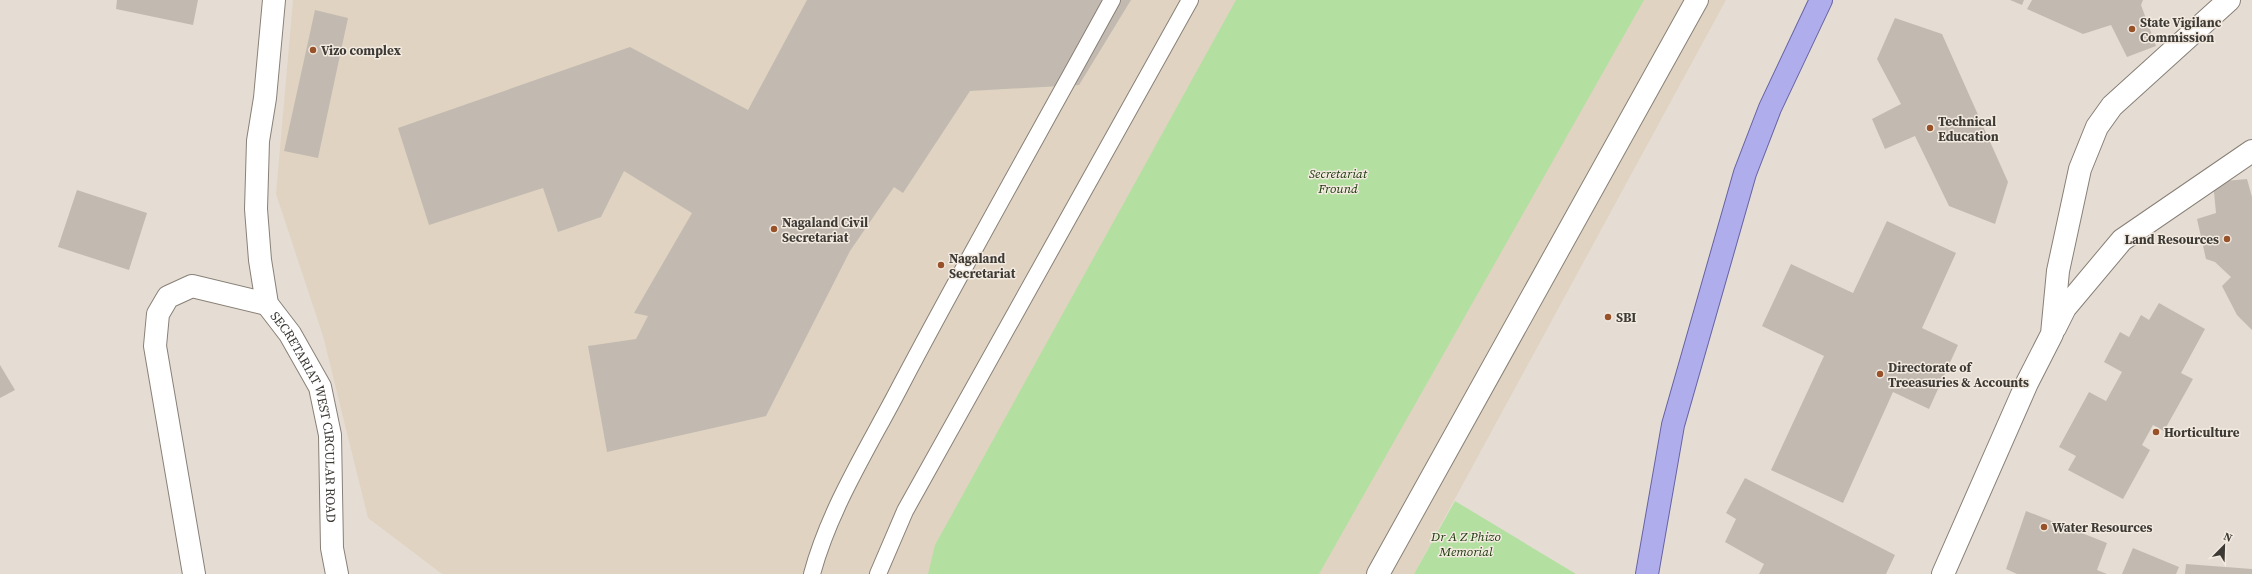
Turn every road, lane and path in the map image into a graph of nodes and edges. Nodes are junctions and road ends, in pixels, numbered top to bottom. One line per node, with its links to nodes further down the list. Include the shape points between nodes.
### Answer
1 (274, 0): 8 (street, SECRETARIAT WEST CIRCULAR ROAD, via 266,98 258,141 256,209)
2 (1112, 0): 12 (lane, via 845,491 819,547)
3 (1190, 0): 13 (lane, via 904,511)
4 (1697, 0): 14 (street)
5 (1821, 0): 15 (main road, via 1770,108 1745,173 1674,425)
6 (2229, 0): 9 (street, via 2112,106 2097,127 2080,169 2058,271)
7 (2252, 151): 9 (street, via 2122,240 2065,308)
8 (267, 304): 10 (street, via 192,286 168,297 158,314 156,346); 11 (street, SECRETARIAT WEST CIRCULAR ROAD, via 290,334 320,387 330,435 332,548)
9 (2052, 334): 16 (street, via 2027,383)
10 (194, 574)
11 (337, 574)
12 (812, 574)
13 (878, 574)
14 (1378, 574)
15 (1647, 574)
16 (1943, 574)

